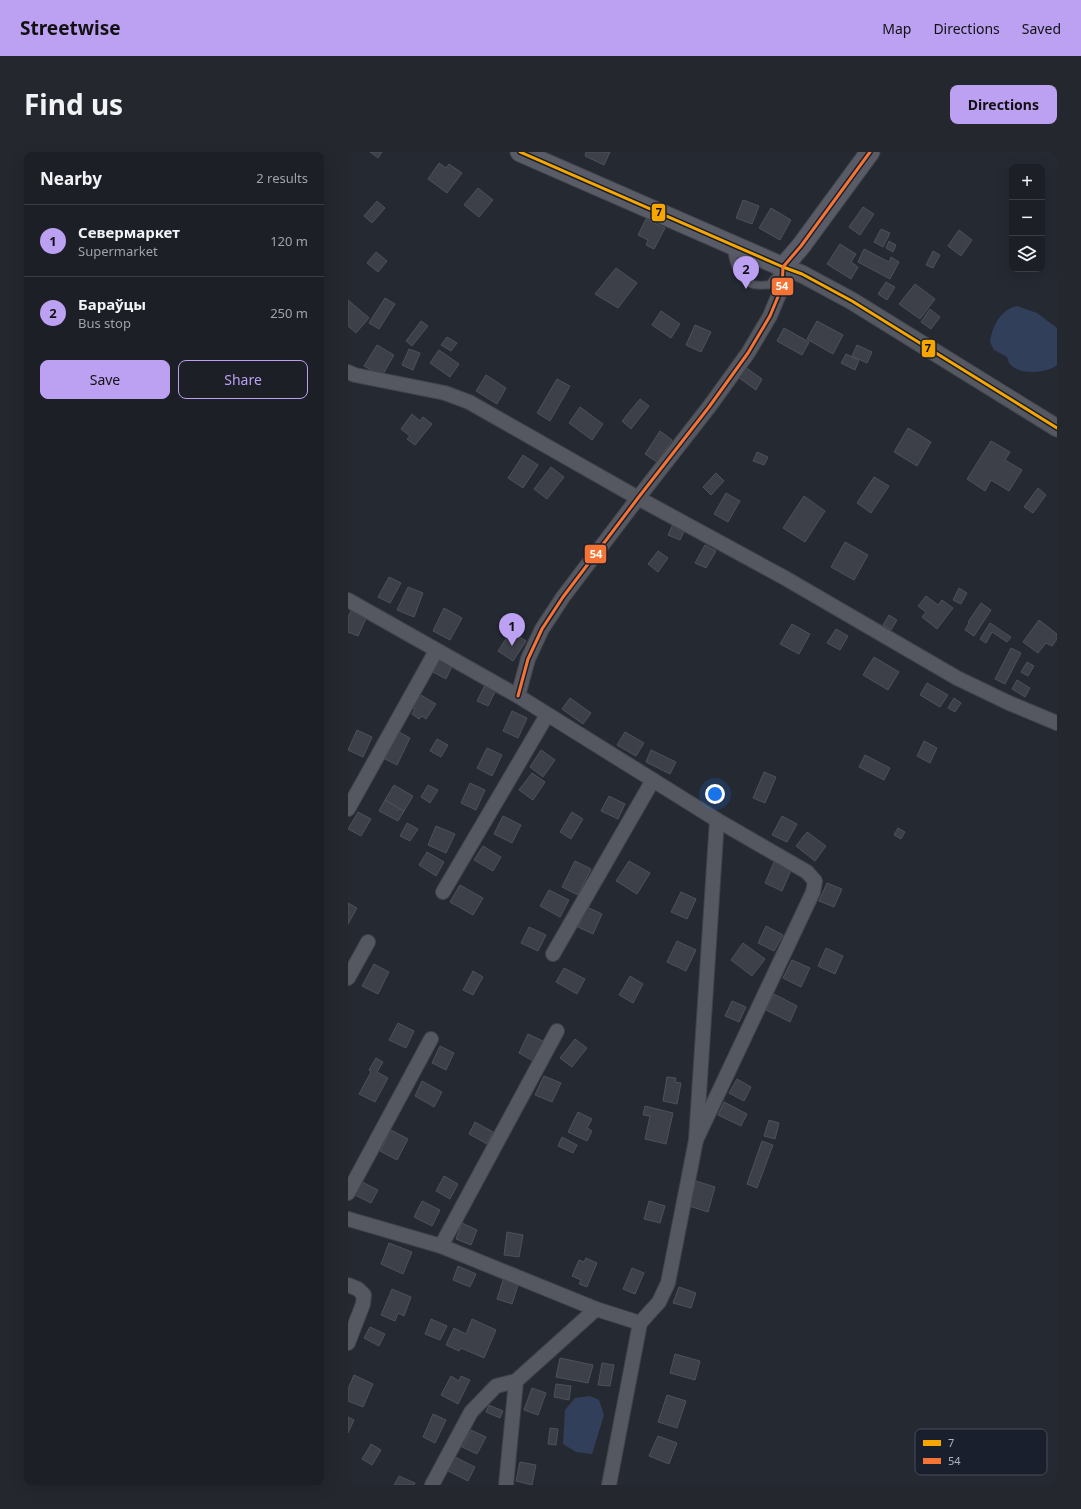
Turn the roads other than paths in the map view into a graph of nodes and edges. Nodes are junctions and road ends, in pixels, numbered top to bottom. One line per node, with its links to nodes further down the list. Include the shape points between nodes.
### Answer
1 (520, 152): 3 (main road)
2 (870, 152): 4 (main road)
3 (730, 244): 4 (main road); 4 (lane, via 734,264 740,275 751,284 769,285)
4 (783, 267): 6 (street, via 802,274 852,301); 7 (street, via 782,287 770,316 748,353)
5 (348, 372): 7 (street, via 445,393 469,402)
6 (1057, 428)
7 (638, 498): 10 (street, via 542,629 528,659); 12 (street, via 785,578 957,678)
8 (348, 600): 9 (street)
9 (436, 651): 10 (street); 14 (street)
10 (518, 696): 11 (street)
11 (547, 715): 13 (street); 16 (street)
12 (1057, 723)
13 (653, 780): 15 (street); 18 (street)
14 (348, 809)
15 (717, 820): 22 (street); 22 (street, via 807,872 815,881 813,892)
16 (444, 892)
17 (368, 942): 19 (street)
18 (553, 954)
19 (348, 978)
20 (557, 1031): 25 (street)
21 (431, 1039): 23 (street)
22 (696, 1140): 28 (street, via 668,1283 660,1302)
23 (348, 1193)
24 (348, 1219): 25 (street)
25 (441, 1246): 27 (street)
26 (348, 1285): 29 (street, via 364,1295)
27 (596, 1309): 28 (street); 30 (street)
28 (640, 1323): 33 (street)
29 (348, 1344)
30 (516, 1381): 31 (street, via 496,1386 471,1412); 32 (street)
31 (432, 1485)
32 (506, 1485)
33 (609, 1485)

